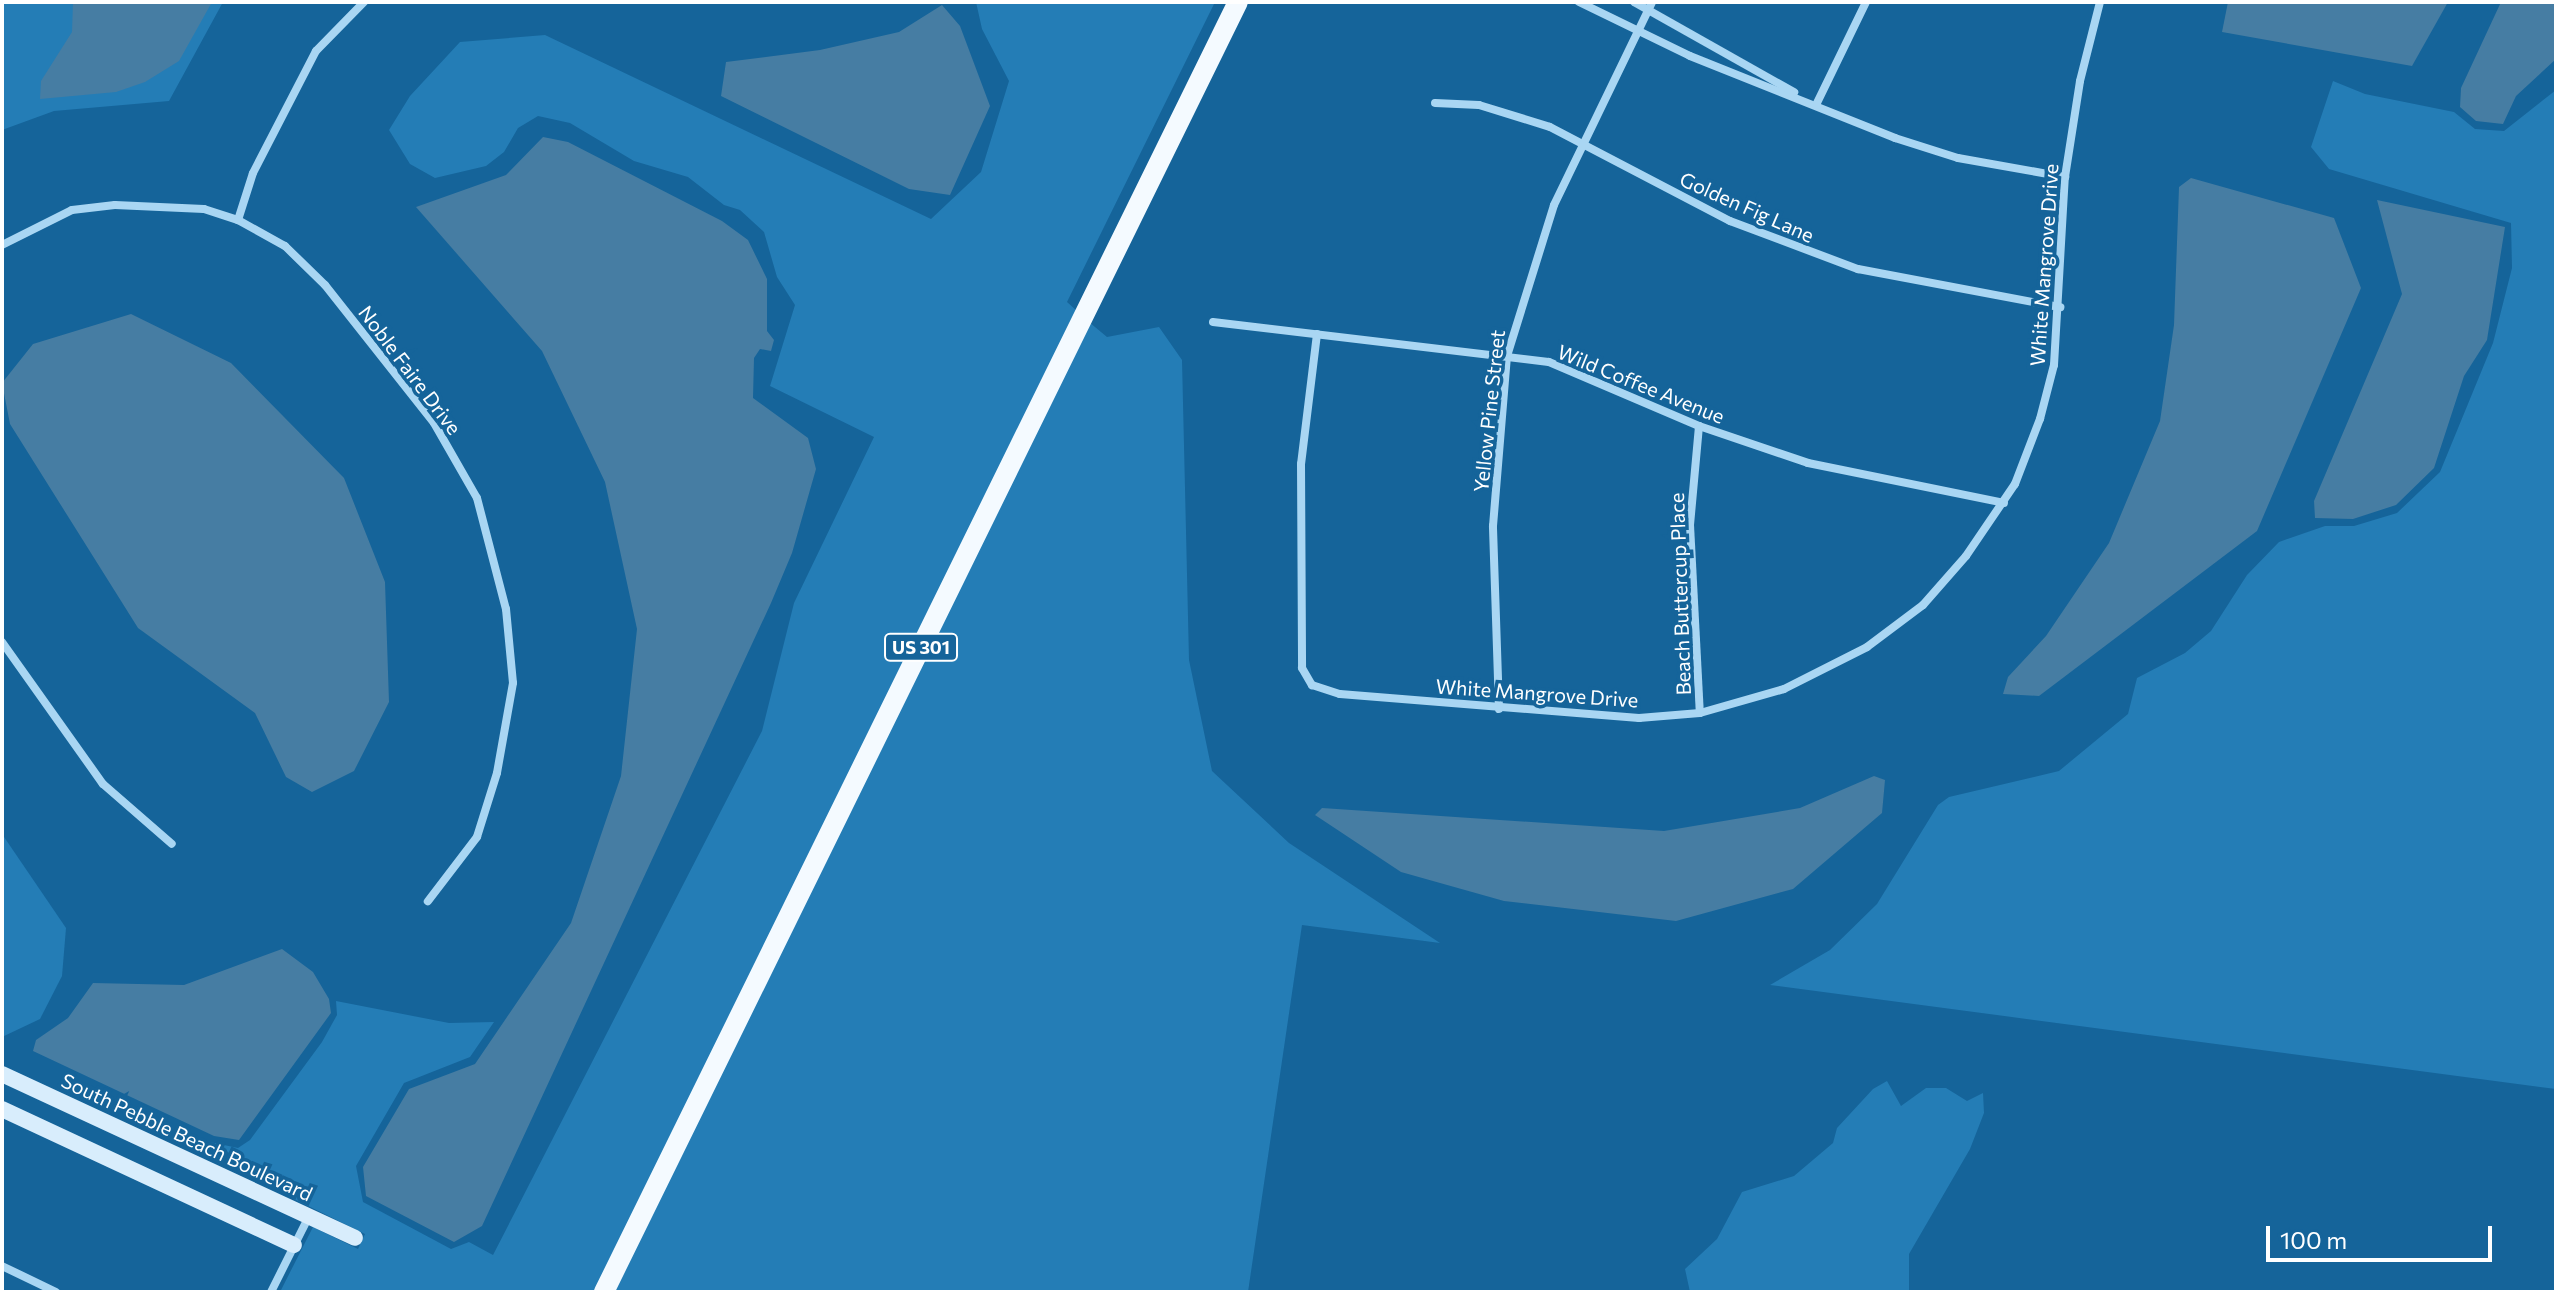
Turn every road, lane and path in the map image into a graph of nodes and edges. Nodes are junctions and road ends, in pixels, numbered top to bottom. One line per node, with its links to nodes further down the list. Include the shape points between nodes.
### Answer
1 (364, 2): 13 (street, via 316,51 253,173)
2 (1238, 2): 34 (main road, US 301)
3 (1579, 2): 8 (street)
4 (1634, 2): 7 (street)
5 (1866, 2): 10 (street)
6 (2100, 2): 12 (street, White Mangrove Drive)
7 (1651, 6): 8 (street, Yellow Pine Street); 10 (street)
8 (1639, 31): 10 (street); 11 (street, Yellow Pine Street)
9 (1435, 103): 11 (street, Golden Fig Lane, via 1491,108)
10 (1816, 105): 12 (street, via 1929,150)
11 (1583, 143): 15 (street, Golden Fig Lane, via 1730,221 1828,259 1923,285); 18 (street, Yellow Pine Street, via 1539,242)
12 (2065, 177): 15 (street, White Mangrove Drive)
13 (238, 220): 14 (street, Noble Faire Drive, via 204,209 115,205 72,210); 25 (street, Noble Faire Drive, via 285,246 325,285 434,423 477,498 506,609 513,683 497,773 477,837)
14 (2, 245)
15 (2060, 307): 20 (street, White Mangrove Drive, via 2048,392 2029,452)
16 (1213, 322): 17 (street, Wild Coffee Avenue)
17 (1317, 334): 18 (street, Wild Coffee Avenue); 22 (street, White Mangrove Drive, via 1301,464 1302,668 1312,685 1340,694)
18 (1507, 356): 19 (street, Wild Coffee Avenue, via 1579,371); 22 (street, Yellow Pine Street, via 1493,526)
19 (1699, 426): 20 (street, Wild Coffee Avenue, via 1848,473); 23 (street, Beach Buttercup Place, via 1690,525)
20 (2004, 503): 23 (street, White Mangrove Drive, via 1938,590 1887,633 1784,689)
21 (2, 642): 24 (street, via 103,784)
22 (1499, 709): 23 (street, White Mangrove Drive, via 1639,718)
23 (1700, 713)
24 (172, 844)
25 (428, 901)
26 (2, 1074): 28 (street, South Pebble Beach Boulevard)
27 (2, 1109): 30 (street)
28 (310, 1215): 29 (street, South Pebble Beach Boulevard); 30 (street)
29 (355, 1238)
30 (294, 1245): 33 (street)
31 (2, 1266): 32 (street)
32 (56, 1292)
33 (271, 1292)
34 (604, 1292)

